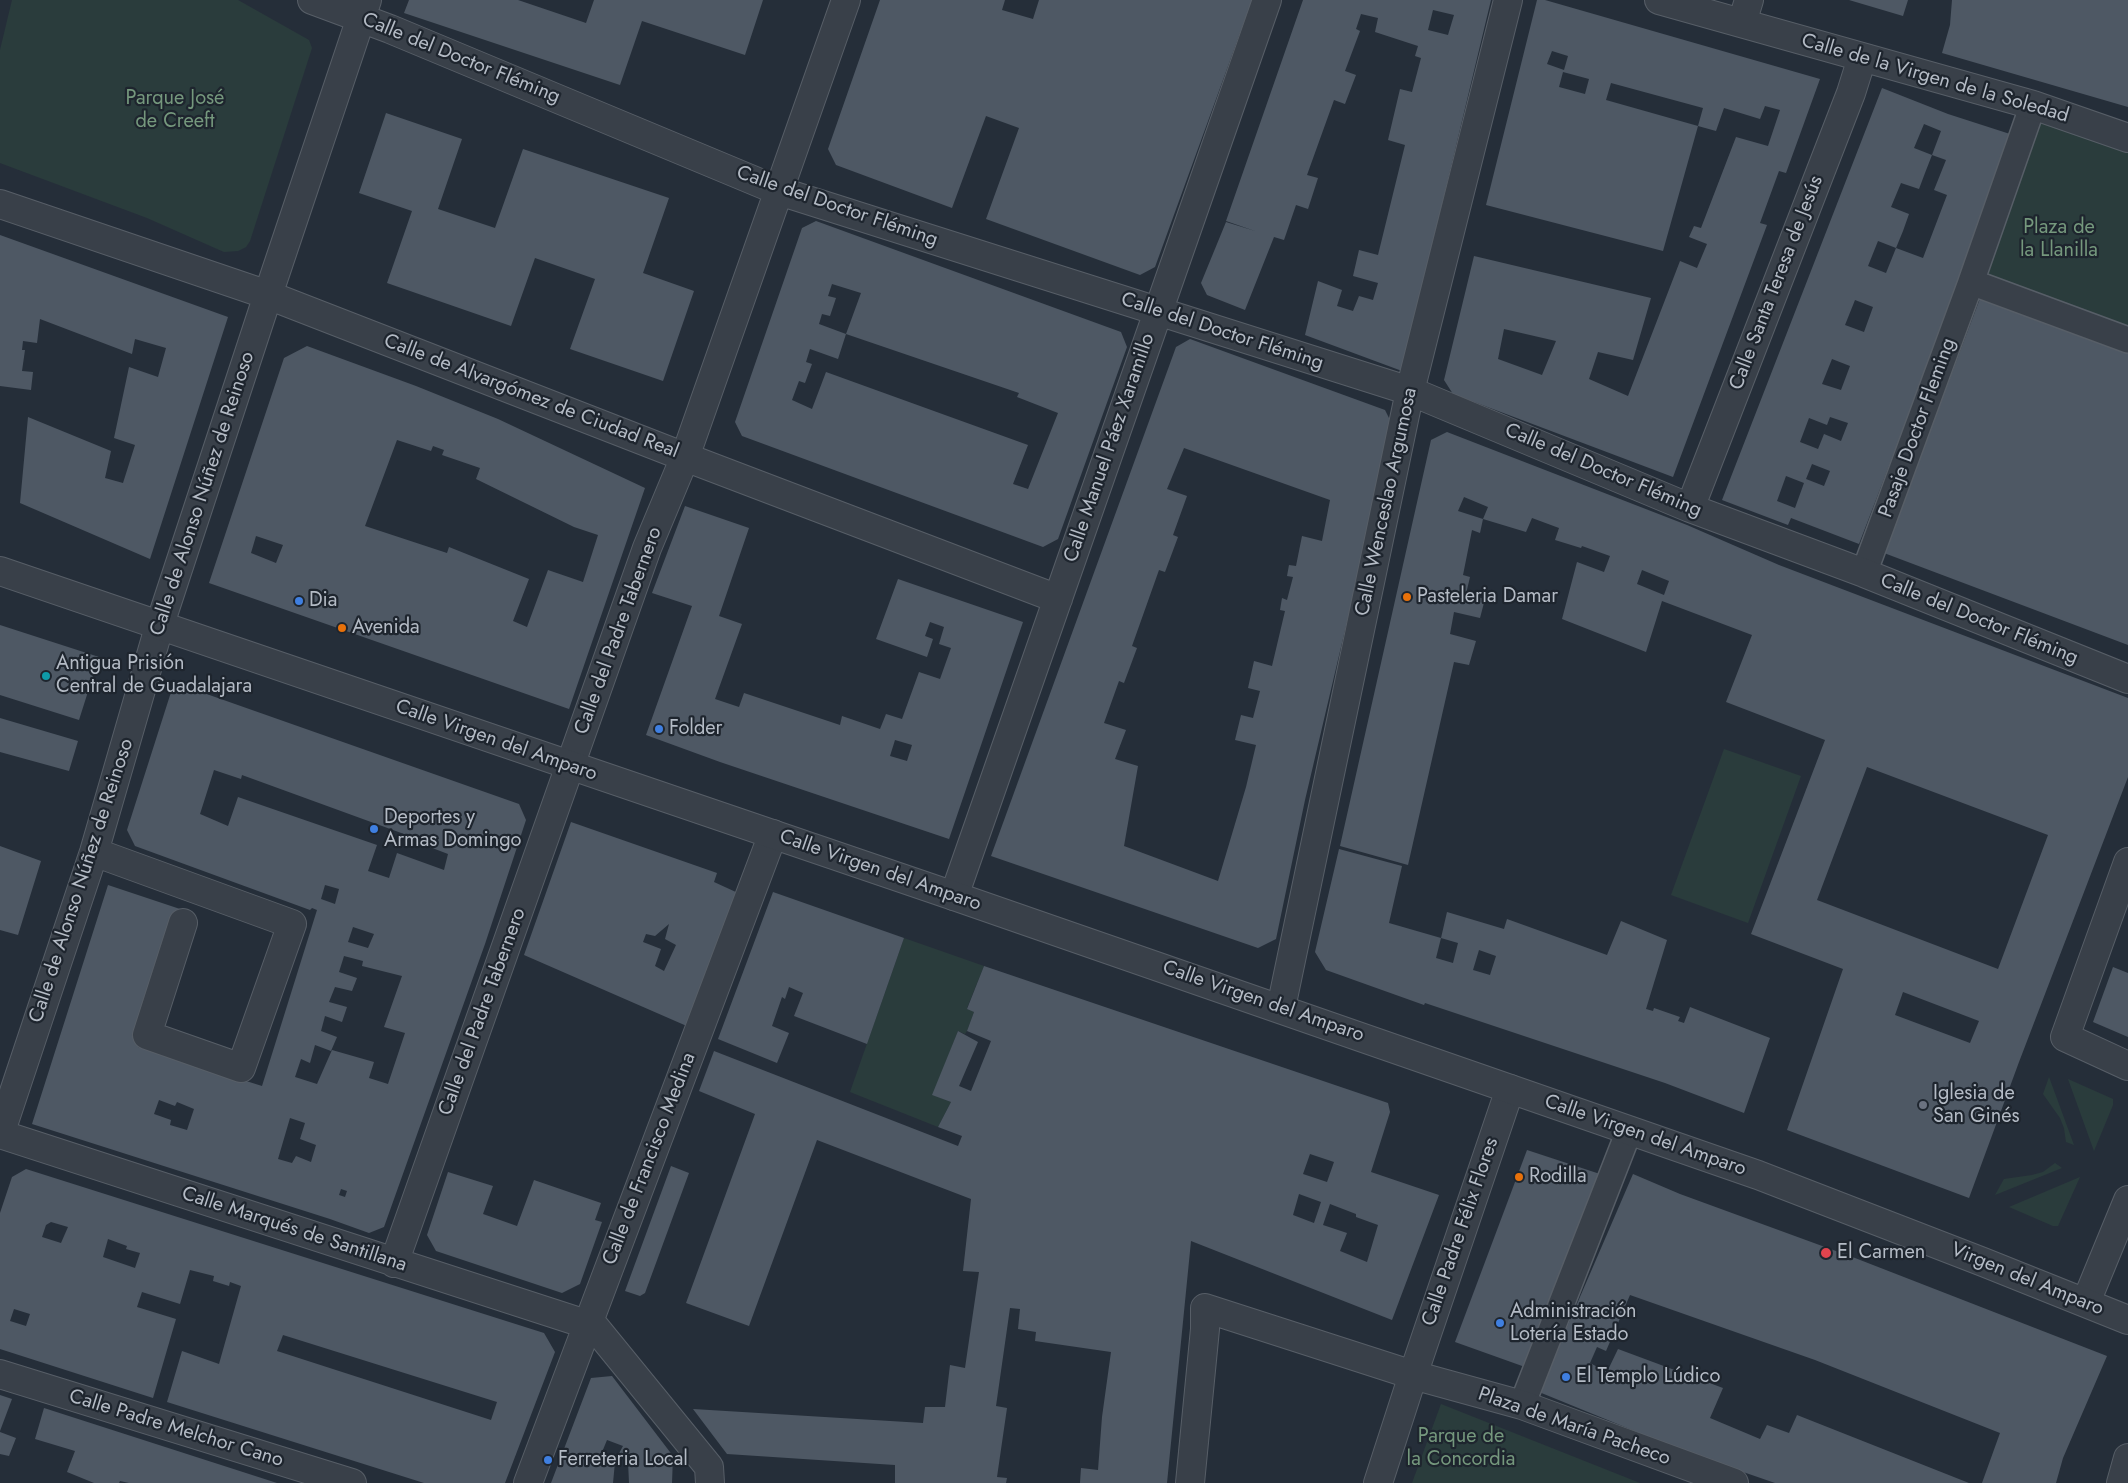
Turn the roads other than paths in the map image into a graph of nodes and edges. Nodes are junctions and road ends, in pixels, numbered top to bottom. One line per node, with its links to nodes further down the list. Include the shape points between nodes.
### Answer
1 (312, 0): 6 (street, Calle del Doctor Fléming)
2 (846, 0): 11 (street, Calle del Padre Tabernero)
3 (1267, 0): 15 (street, Calle Manuel Páez Xaramillo)
4 (1508, 0): 17 (street, Calle Wenceslao Argumosa)
5 (1659, 0): 7 (street, Calle de la Virgen de la Soledad)
6 (364, 9): 11 (street, Calle del Doctor Fléming); 14 (street, Calle de Alonso Núñez de Reinoso)
7 (1745, 11): 8 (street, Calle de la Virgen de la Soledad)
8 (1862, 58): 9 (street, Calle de la Virgen de la Soledad); 19 (street, Calle Santa Teresa de Jesús)
9 (2033, 105): 10 (street, Calle de la Virgen de la Soledad); 13 (street)
10 (2128, 138)
11 (779, 191): 15 (street, Calle del Doctor Fléming); 18 (street, Calle del Padre Tabernero)
12 (0, 204): 14 (street, Calle de Alvargómez de Ciudad Real)
13 (1971, 282): 16 (street); 21 (street, Pasaje Doctor Fleming)
14 (268, 295): 18 (street, Calle de Alvargómez de Ciudad Real); 23 (street, Calle de Alonso Núñez de Reinoso)
15 (1157, 311): 17 (street, Calle del Doctor Fléming); 22 (street, Calle Manuel Páez Xaramillo)
16 (2128, 340)
17 (1410, 391): 19 (street, Calle del Doctor Fléming); 31 (street, Calle Wenceslao Argumosa)
18 (685, 457): 22 (street, Calle de Alvargómez de Ciudad Real); 25 (street, Calle del Padre Tabernero, via 647,548)
19 (1690, 508): 21 (street, Calle del Doctor Fléming)
20 (0, 571): 23 (street, Calle Virgen del Amparo)
21 (1864, 573): 24 (street, Calle del Doctor Fléming)
22 (1058, 599): 29 (street, Calle Manuel Páez Xaramillo)
23 (160, 624): 25 (street, Calle Virgen del Amparo); 27 (street, Calle de Alonso Núñez de Reinoso)
24 (2128, 679)
25 (571, 767): 26 (street, Calle Virgen del Amparo); 38 (street, Calle del Padre Tabernero)
26 (773, 834): 29 (street, Calle Virgen del Amparo); 41 (street, Calle de Francisco Medina)
27 (94, 852): 30 (street, via 292,924 241,1068 147,1035); 35 (street, Calle de Alonso Núñez de Reinoso)
28 (2128, 862): 32 (street, via 2065,1038)
29 (954, 896): 31 (street, Calle Virgen del Amparo)
30 (183, 923)
31 (1281, 1008): 33 (street, Calle Virgen del Amparo)
32 (2128, 1066)
33 (1510, 1089): 34 (street, Calle Virgen del Amparo); 43 (street, Calle Padre Félix Flores)
34 (1629, 1131): 36 (street, Calle Virgen del Amparo); 44 (street)
35 (0, 1134): 38 (street, Calle Marqués de Santillana)
36 (1758, 1175): 39 (street, Virgen del Amparo)
37 (2128, 1200): 39 (street)
38 (394, 1263): 41 (street, Calle Marqués de Santillana)
39 (2086, 1302): 40 (street, Virgen del Amparo)
40 (2128, 1320)
41 (589, 1323): 47 (street, Calle de Francisco Medina); 48 (street, via 709,1468)
42 (0, 1374): 46 (street, Calle Padre Melchor Cano)
43 (1413, 1375): 44 (street, Plaza de María Pacheco); 49 (street, Plaza de María Pacheco, via 1205,1308); 50 (street)
44 (1522, 1405): 51 (street, Plaza de María Pacheco)
45 (2128, 1458): 52 (street)
46 (352, 1483)
47 (528, 1483)
48 (710, 1483)
49 (1190, 1483)
50 (1378, 1483)
51 (1734, 1483)
52 (2121, 1483)

